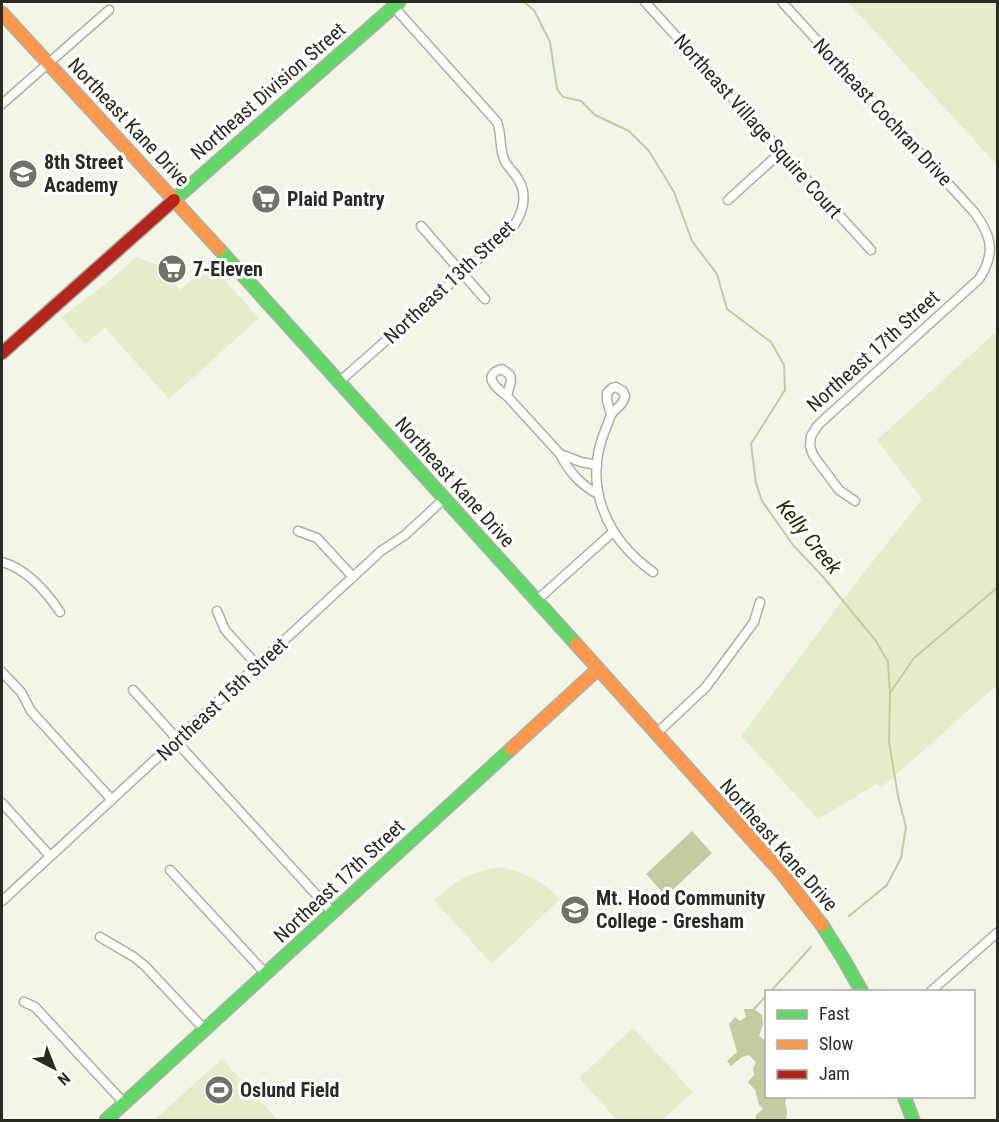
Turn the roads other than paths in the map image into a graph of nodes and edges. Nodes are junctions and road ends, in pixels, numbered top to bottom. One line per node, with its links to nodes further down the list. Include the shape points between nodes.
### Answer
1 (645, 2): 8 (street, Northeast Village Squire Court)
2 (782, 2): 11 (street, Northeast Cochran Drive)
3 (396, 4): 9 (main road, Northeast Division Street); 14 (street, Northeast 13th Street, via 496,122 504,158 524,197 521,214 510,231)
4 (109, 10): 6 (street)
5 (2, 13): 6 (main road, Northeast Kane Drive)
6 (48, 63): 7 (street); 9 (main road, Northeast Kane Drive)
7 (2, 104)
8 (781, 152): 10 (street); 13 (street, Northeast Village Squire Court)
9 (174, 200): 16 (main road, Northeast Division Street); 17 (main road, Northeast Kane Drive)
10 (728, 200)
11 (983, 224): 24 (street, Northeast 17th Street, via 990,252 979,279 818,425 811,436 813,455 839,490)
12 (421, 226): 14 (street)
13 (871, 250)
14 (462, 273): 15 (street); 17 (street, Northeast 13th Street)
15 (484, 299)
16 (2, 353)
17 (339, 382): 23 (main road, Northeast Kane Drive)
18 (507, 396): 20 (street)
19 (611, 414): 21 (street)
20 (560, 454): 21 (street); 22 (street, via 565,465)
21 (597, 465): 22 (street)
22 (598, 494): 26 (street)
23 (444, 499): 29 (street, Northeast 15th Street); 30 (main road, Northeast Kane Drive)
24 (855, 501)
25 (298, 531): 29 (street, via 317,538)
26 (613, 532): 28 (street); 30 (street)
27 (2, 562): 33 (street, via 29,576)
28 (653, 572)
29 (353, 577): 34 (street, Northeast 15th Street)
30 (536, 601): 35 (main road, Northeast Kane Drive)
31 (760, 602): 38 (street, via 754,622 705,688)
32 (217, 611): 34 (street, via 225,630)
33 (60, 612)
34 (258, 666): 39 (street, Northeast 15th Street)
35 (598, 669): 38 (main road, Northeast Kane Drive); 45 (main road, Northeast 17th Street)
36 (2, 672): 40 (street, via 21,692 31,711)
37 (133, 690): 39 (street)
38 (656, 734): 49 (main road, Northeast Kane Drive, via 805,900)
39 (176, 740): 40 (street, Northeast 15th Street); 45 (street)
40 (112, 800): 42 (street, Northeast 15th Street)
41 (2, 803): 42 (street)
42 (50, 856): 44 (street, Northeast 15th Street)
43 (170, 870): 48 (street)
44 (2, 901)
45 (333, 913): 48 (main road, Northeast 17th Street)
46 (998, 932): 50 (street)
47 (100, 937): 52 (street, via 145,966)
48 (266, 974): 52 (main road, Northeast 17th Street)
49 (861, 990)
50 (932, 990)
51 (24, 1002): 54 (street, via 36,1007)
52 (205, 1030): 54 (main road, Northeast 17th Street)
53 (905, 1098): 56 (main road)
54 (125, 1104): 55 (main road, Northeast 17th Street)
55 (106, 1120)
56 (913, 1120)

